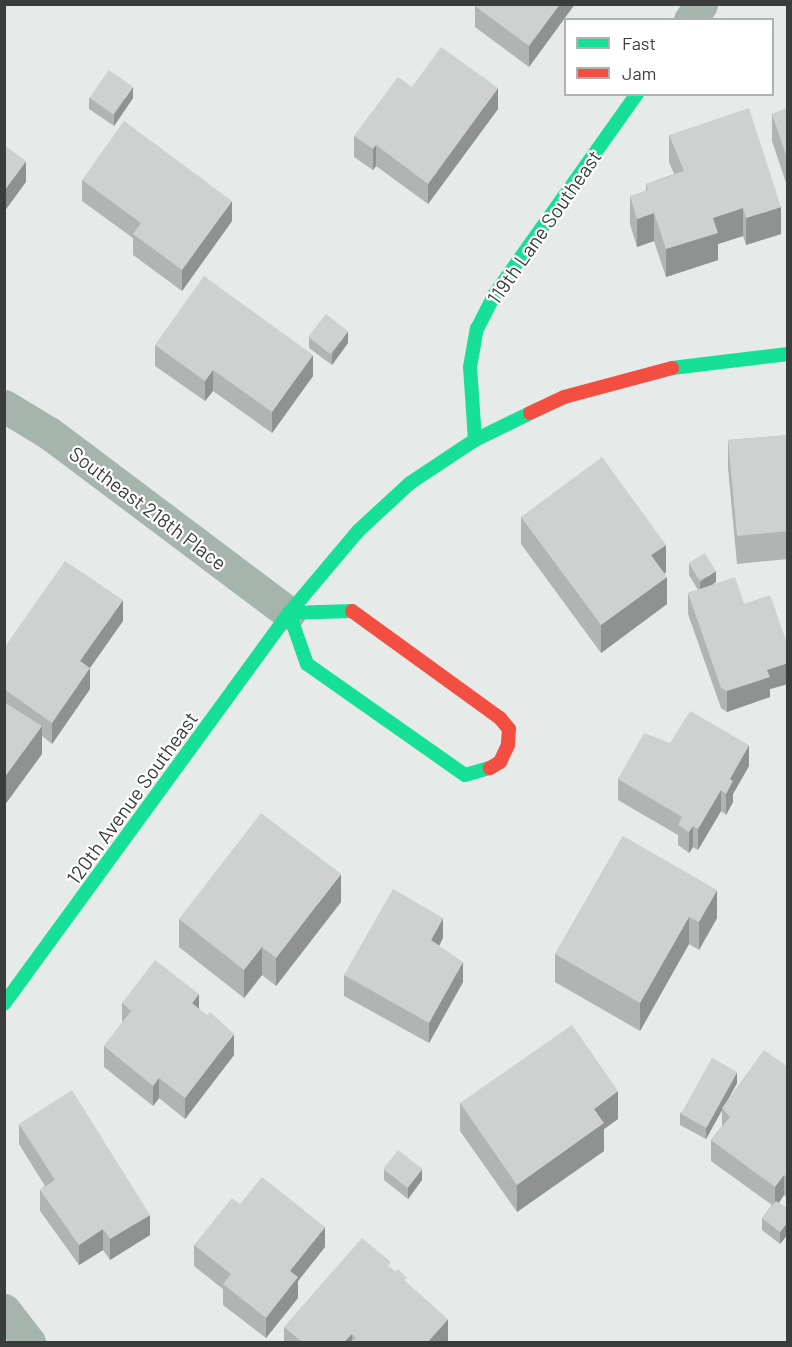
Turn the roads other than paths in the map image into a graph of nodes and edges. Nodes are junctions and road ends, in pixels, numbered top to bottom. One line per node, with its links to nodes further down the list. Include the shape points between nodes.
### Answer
1 (701, 4): 2 (street)
2 (691, 18)
3 (636, 96): 6 (street, 119th Lane Southeast, via 494,295 477,329 470,367)
4 (788, 354): 6 (street, 120th Avenue Southeast, via 659,370 564,398)
5 (4, 406): 7 (street, Southeast 218th Place, via 49,433)
6 (475, 440): 7 (street, 120th Avenue Southeast, via 410,483 358,531)
7 (289, 613): 7 (street, via 352,611 500,718 509,729 508,745 500,762 485,771 465,775 411,738 307,664); 8 (street, 120th Avenue Southeast)
8 (4, 1004)
9 (4, 1310): 10 (street)
10 (29, 1342)

